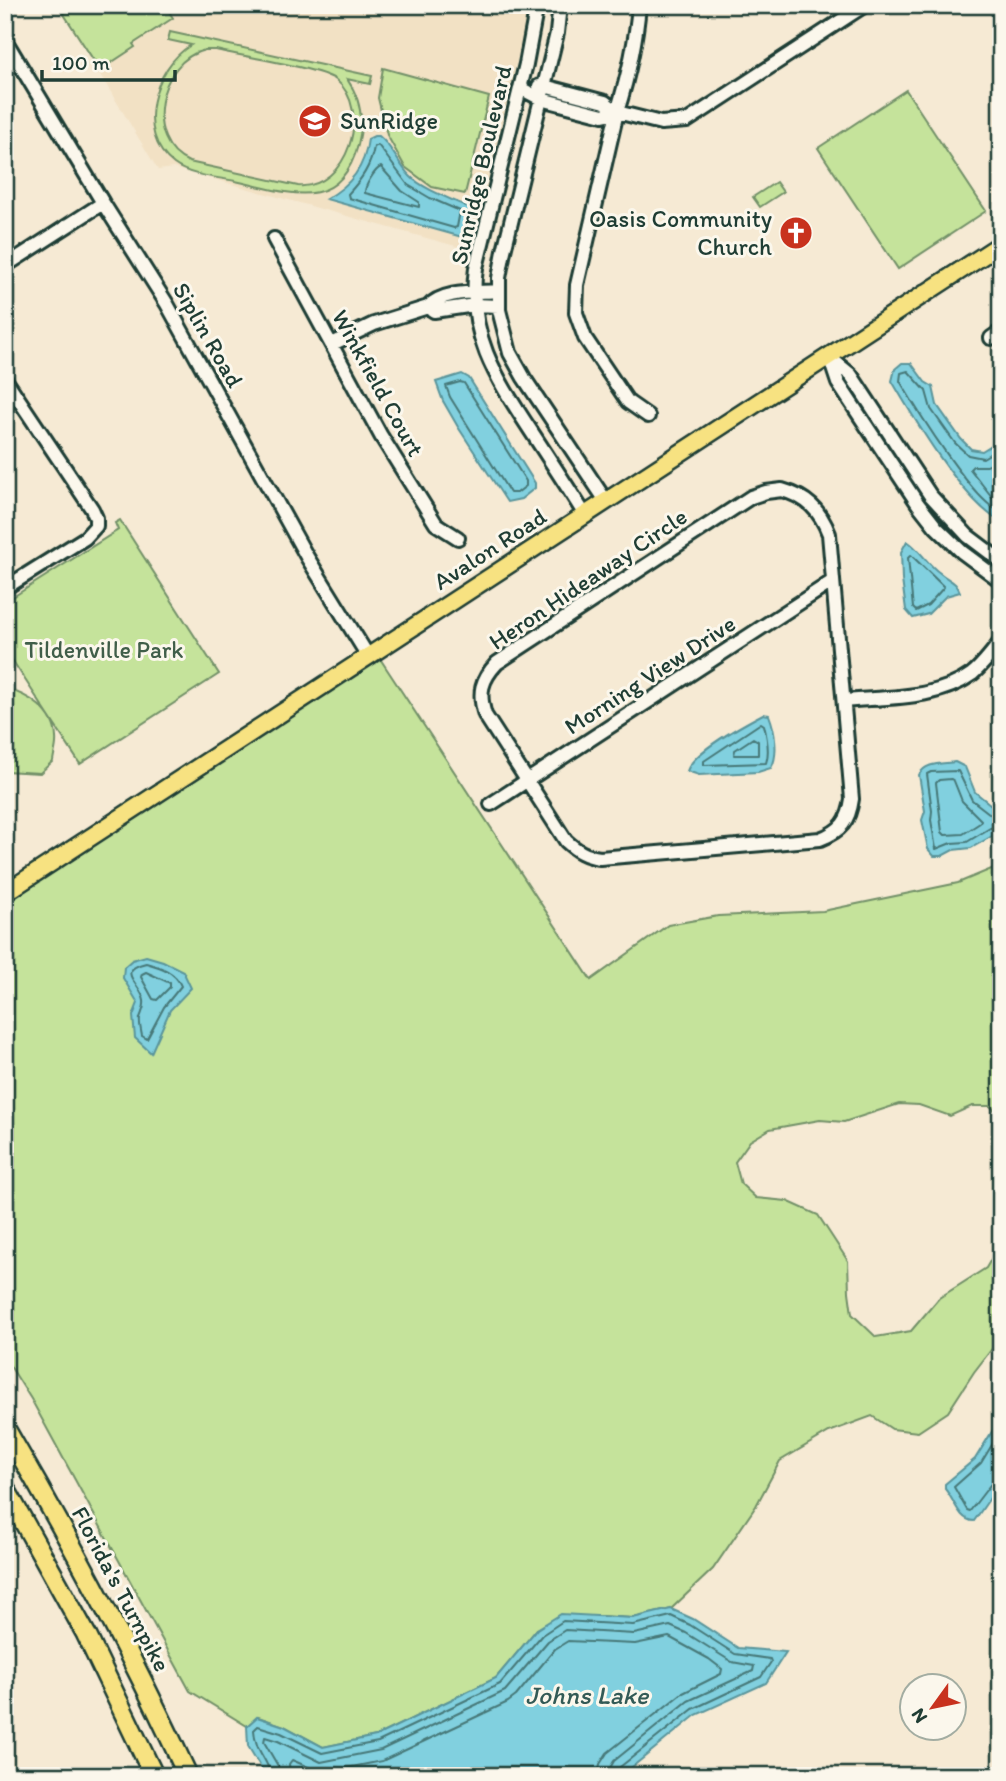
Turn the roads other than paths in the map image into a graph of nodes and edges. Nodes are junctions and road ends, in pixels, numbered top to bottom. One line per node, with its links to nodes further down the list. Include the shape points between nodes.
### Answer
1 (537, 5): 7 (street, Sunridge Boulevard)
2 (561, 5): 6 (street, Sunridge Boulevard)
3 (639, 5): 10 (street)
4 (865, 5): 10 (street, via 687,121 661,123)
5 (5, 40): 11 (street, Siplin Road)
6 (544, 86): 7 (street); 8 (street, Sunridge Boulevard); 9 (street)
7 (520, 88): 8 (street); 16 (street, Sunridge Boulevard, via 479,255)
8 (541, 100): 9 (street); 15 (street, Sunridge Boulevard)
9 (577, 102): 10 (street, via 605,102)
10 (617, 112): 21 (street, via 577,285 576,313 585,338 628,402)
11 (103, 203): 14 (street); 32 (street, Siplin Road, via 167,304 307,557)
12 (274, 239): 18 (street, Winkfield Court)
13 (1001, 244): 19 (main road, Avalon Road)
14 (5, 266)
15 (498, 291): 16 (street); 17 (street, Sunridge Boulevard)
16 (475, 299): 17 (street); 18 (street, via 448,297); 25 (street, Sunridge Boulevard, via 483,347 497,380)
17 (499, 306): 24 (street, Sunridge Boulevard, via 516,365)
18 (332, 344): 26 (street, Winkfield Court, via 381,436 435,522)
19 (829, 356): 22 (street, via 851,375); 23 (street, via 838,383); 24 (main road, Avalon Road)
20 (5, 379): 30 (street, via 96,518 96,526 85,538)
21 (649, 416)
22 (911, 467): 23 (street); 27 (street, via 968,537)
23 (898, 476): 29 (street, via 936,527)
24 (606, 501): 25 (main road, Avalon Road)
25 (585, 514): 32 (main road, Avalon Road)
26 (458, 538)
27 (1001, 561)
28 (833, 581): 33 (street, Heron Hideaway Circle); 34 (street, Morning View Drive); 34 (street, Heron Hideaway Circle, via 829,534 811,503 782,490 739,504 486,674 480,700 485,715)
29 (1001, 581)
30 (5, 588)
31 (1001, 641): 33 (street, via 986,661 957,683 920,694)
32 (368, 656): 36 (main road, Avalon Road)
33 (844, 701): 34 (street, Heron Hideaway Circle, via 850,814 842,827 820,839 587,856 566,841)
34 (527, 780): 35 (street, Morning View Drive)
35 (491, 804)
36 (5, 893)
37 (5, 1428): 40 (highway, Florida's Turnpike, via 114,1626)
38 (5, 1488): 39 (highway, via 86,1634)
39 (154, 1776)
40 (188, 1776)

